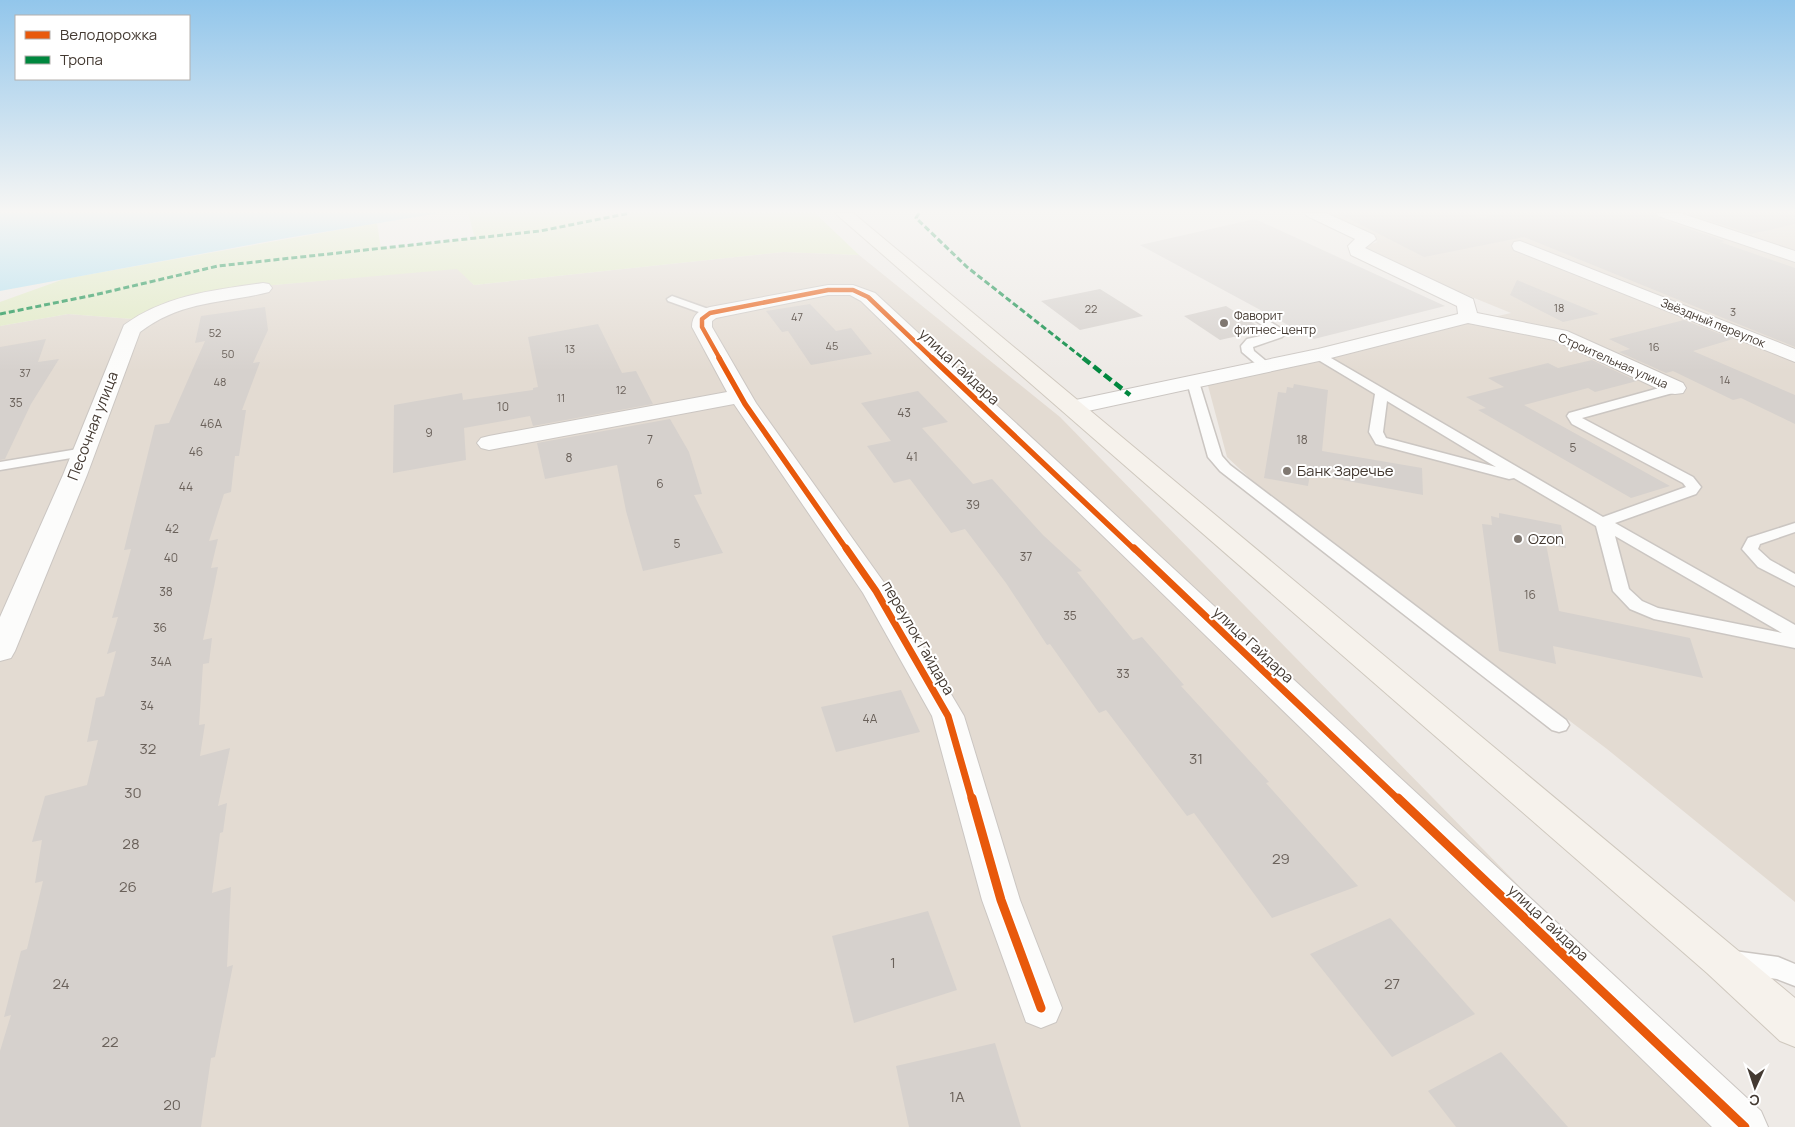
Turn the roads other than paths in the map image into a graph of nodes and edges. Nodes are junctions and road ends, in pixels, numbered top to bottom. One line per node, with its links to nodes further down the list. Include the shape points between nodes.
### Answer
1 (906, 266): 16 (main road)
2 (1389, 266): 8 (street, via 1466,303)
3 (1569, 266): 10 (street, Звёздный переулок)
4 (263, 288): 18 (street, Песочная улица, via 182,302 151,314 131,329)
5 (672, 300): 6 (lane)
6 (707, 315): 15 (street, переулок Гайдара, via 701,322 702,327); 32 (street, улица Гайдара, via 828,290 853,290 868,297)
7 (1257, 317): 11 (lane, via 1281,332 1247,346 1248,352)
8 (1468, 317): 9 (street); 13 (street, Строительная улица, via 1560,335)
9 (1319, 355): 11 (street); 14 (lane)
10 (1795, 356)
11 (1266, 366): 12 (street)
12 (1194, 382): 16 (street); 27 (lane, via 1215,457 1225,468)
13 (1675, 388): 21 (lane, via 1574,416 1577,421 1694,485 1691,491)
14 (1382, 392): 20 (lane); 20 (lane, via 1376,432 1381,440)
15 (740, 396): 17 (street); 30 (street, переулок Гайдара, via 876,591 948,716 1001,900)
16 (1074, 407): 28 (main road)
17 (489, 444)
18 (84, 452): 19 (lane); 26 (street, Песочная улица)
19 (0, 466)
20 (1526, 479): 21 (lane)
21 (1604, 522): 24 (lane); 25 (lane, via 1619,587 1636,605 1654,613)
22 (1794, 526): 23 (lane, via 1754,541 1750,549 1765,564)
23 (1795, 581)
24 (1795, 632)
25 (1795, 642)
26 (0, 651)
27 (1559, 724)
28 (1721, 960): 29 (lane, via 1778,968); 31 (main road)
29 (1795, 974)
30 (1041, 1008)
31 (1795, 1026)
32 (1745, 1127)

